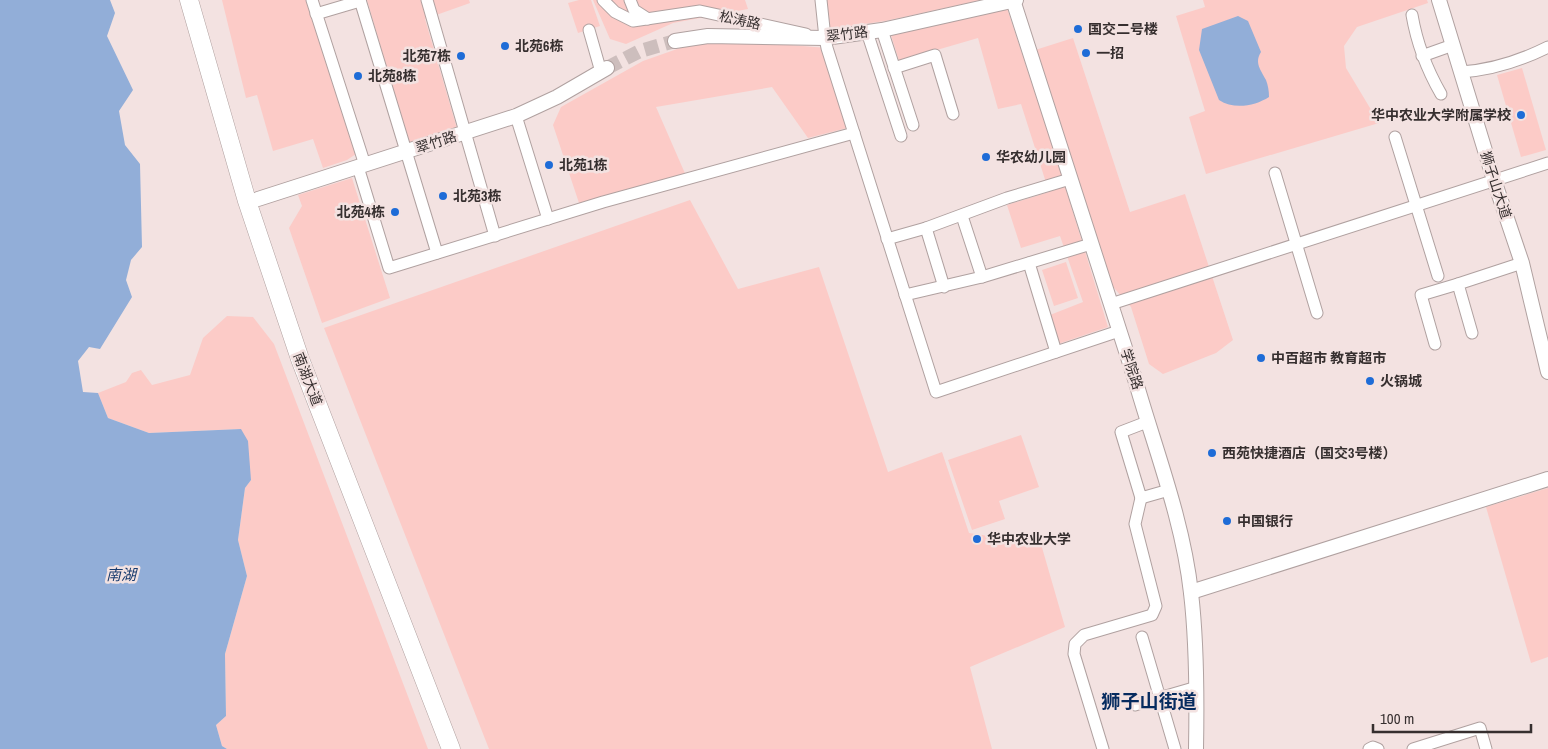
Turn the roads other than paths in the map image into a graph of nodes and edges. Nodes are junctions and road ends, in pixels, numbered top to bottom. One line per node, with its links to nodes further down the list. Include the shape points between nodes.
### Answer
1 (189, 0): 73 (main road, 南湖大道, via 246,202 300,359)
2 (201, 0): 39 (main road, 南湖大道)
3 (312, 0): 11 (street)
4 (360, 0): 11 (street); 33 (street)
5 (427, 0): 29 (street)
6 (603, 0): 13 (street, 松涛路, via 615,12 633,22)
7 (630, 0): 13 (street, via 634,10)
8 (821, 0): 17 (street)
9 (1014, 0): 15 (street, 翠竹路); 37 (street, 学院路)
10 (1439, 0): 19 (street, 狮子山大道)
11 (316, 14): 35 (street)
12 (1412, 15): 21 (street)
13 (648, 19): 17 (street, 松涛路, via 700,11)
14 (589, 30): 23 (street)
15 (882, 30): 16 (street, 翠竹路); 22 (street)
16 (868, 32): 17 (street, 翠竹路); 31 (street)
17 (825, 38): 18 (street, 翠竹路, via 708,36); 30 (street)
18 (675, 41)
19 (1453, 45): 21 (street); 24 (street, 狮子山大道)
20 (1548, 47): 24 (street, via 1524,59 1480,71)
21 (1422, 56): 25 (street)
22 (894, 68): 26 (street, via 935,55); 28 (street)
23 (604, 70): 27 (street, 翠竹路)
24 (1461, 72): 38 (street, 狮子山大道)
25 (1440, 94)
26 (953, 114)
27 (516, 116): 29 (street, 翠竹路); 42 (street)
28 (913, 125)
29 (465, 133): 33 (street, 翠竹路); 44 (street)
30 (854, 133): 42 (street); 45 (street)
31 (901, 136)
32 (1395, 137): 40 (street)
33 (406, 152): 35 (street, 翠竹路); 48 (street)
34 (1548, 163): 38 (street)
35 (361, 166): 39 (street, 翠竹路); 48 (street, via 389,268)
36 (1275, 173): 47 (street)
37 (1070, 179): 41 (street); 46 (street, 学院路)
38 (1494, 180): 40 (street); 50 (street, 狮子山大道)
39 (258, 199): 74 (main road, 南湖大道, via 294,311)
40 (1417, 206): 47 (street); 51 (street)
41 (962, 216): 43 (street); 52 (street)
42 (548, 219): 44 (street)
43 (926, 228): 45 (street); 54 (street)
44 (495, 236): 48 (street)
45 (888, 239): 55 (street)
46 (1091, 244): 49 (street); 56 (street, 学院路)
47 (1298, 245): 56 (street); 57 (street)
48 (437, 253)
49 (1029, 263): 52 (street); 61 (street)
50 (1522, 263): 53 (street); 62 (street, 狮子山大道)
51 (1438, 276)
52 (982, 277): 54 (street)
53 (1458, 284): 59 (street); 60 (street, via 1421,295)
54 (944, 287): 55 (street)
55 (905, 295): 61 (street, via 936,392)
56 (1110, 304): 58 (street, 学院路)
57 (1317, 313)
58 (1119, 331): 61 (street); 63 (street, 学院路)
59 (1472, 333)
60 (1435, 344)
61 (1056, 352)
62 (1548, 372)
63 (1147, 422): 65 (street, 学院路); 66 (street, via 1121,432)
64 (1548, 479): 67 (street)
65 (1170, 490): 66 (street); 67 (street, 学院路)
66 (1140, 498): 75 (street, via 1134,524 1156,606 1152,615 1084,635 1076,644 1074,654)
67 (1191, 592): 69 (street, 学院路)
68 (1142, 637): 70 (street)
69 (1197, 687): 70 (street); 77 (street, 学院路)
70 (1161, 698): 71 (street); 76 (street)
71 (1134, 705)
72 (1441, 745): 80 (street); 81 (street, via 1480,728)
73 (451, 749)
74 (462, 749)
75 (1103, 749)
76 (1175, 749)
77 (1196, 749)
78 (1369, 749): 79 (street)
79 (1378, 749)
80 (1413, 749)
81 (1486, 749)

